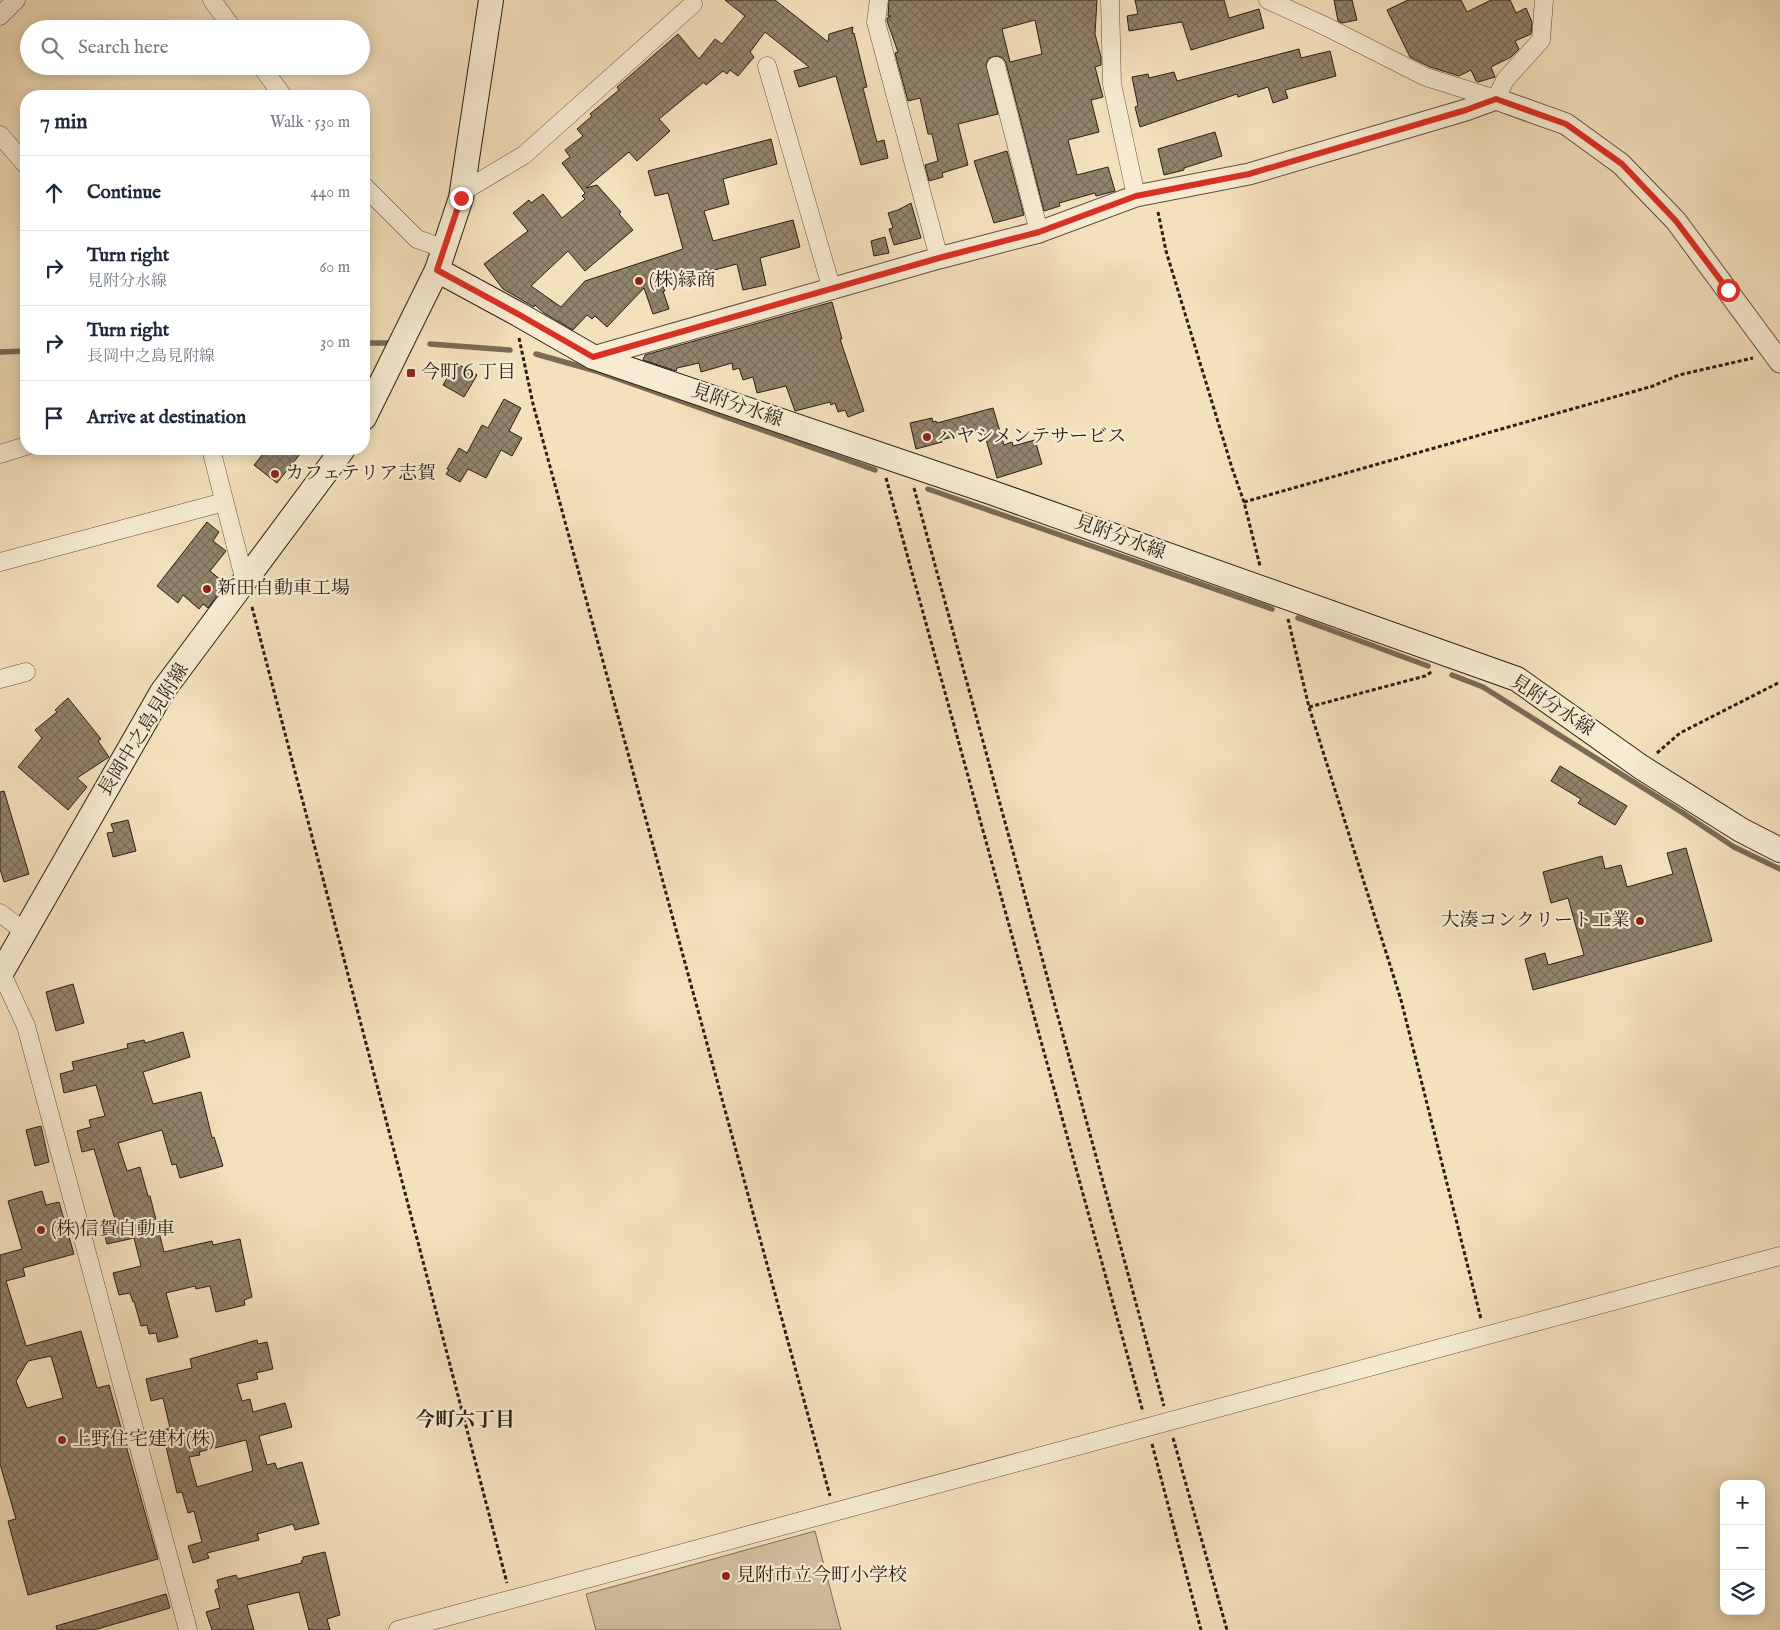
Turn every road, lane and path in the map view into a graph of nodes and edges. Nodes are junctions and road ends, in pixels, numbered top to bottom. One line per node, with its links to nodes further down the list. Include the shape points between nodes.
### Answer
1 (16, 0): 9 (street)
2 (212, 0): 10 (street)
3 (491, 0): 19 (main road)
4 (879, 0): 22 (street, via 876,22)
5 (1110, 0): 20 (street, via 1112,84)
6 (1268, 0): 15 (street, via 1426,77)
7 (1544, 0): 15 (street, via 1541,40 1505,80)
8 (692, 4): 19 (street, via 524,155)
9 (0, 16)
10 (226, 20)
11 (767, 66): 24 (street)
12 (996, 66): 21 (street)
13 (268, 75): 14 (street)
14 (279, 90)
15 (1496, 99): 20 (street, via 1249,174); 27 (street, via 1566,124 1622,164 1676,221)
16 (0, 135): 17 (street)
17 (20, 158)
18 (370, 192): 23 (street)
19 (462, 192): 23 (main road)
20 (1145, 195): 21 (street); 36 (path, via 1166,251)
21 (1039, 232): 22 (street)
22 (939, 258): 24 (street)
23 (441, 260): 25 (main road, 見附分水線); 28 (main road)
24 (832, 290): 26 (street)
25 (518, 314): 26 (main road, 見附分水線); 55 (path, via 518,335 533,404)
26 (593, 357): 33 (main road, 見附分水線)
27 (1777, 358): 36 (path, via 1680,375 1653,386)
28 (370, 406)
29 (20, 448): 30 (street)
30 (0, 454)
31 (212, 455): 35 (street)
32 (339, 455): 38 (main road, 長岡中之島見附線)
33 (880, 455): 34 (main road, 見附分水線); 54 (path)
34 (908, 464): 39 (main road, 見附分水線); 53 (path)
35 (224, 502): 37 (street); 38 (street)
36 (1244, 502): 39 (path, via 1261,571)
37 (0, 562)
38 (245, 582): 49 (main road, 長岡中之島見附線, via 162,692); 56 (path)
39 (1257, 588): 40 (main road, 見附分水線)
40 (1287, 599): 41 (main road, 見附分水線); 45 (path, via 1285,607)
41 (1444, 654): 45 (path, via 1444,665 1425,676); 46 (main road, 見附分水線, via 1517,679)
42 (26, 672): 43 (street)
43 (0, 679)
44 (1780, 682): 46 (path, via 1680,733)
45 (1309, 707): 52 (path, via 1401,1000)
46 (1641, 767): 47 (main road, 見附分水線, via 1741,830)
47 (1780, 850)
48 (0, 913): 49 (street)
49 (25, 932): 50 (main road, 長岡中之島見附線)
50 (1, 973): 57 (street, via 26,1026)
51 (1780, 1256): 52 (street)
52 (1485, 1336): 53 (street)
53 (1168, 1423): 54 (street); 60 (path)
54 (1148, 1428): 55 (street); 59 (path)
55 (834, 1513): 56 (street)
56 (512, 1598): 58 (street)
57 (188, 1630)
58 (398, 1630)
59 (1201, 1630)
60 (1227, 1630)

